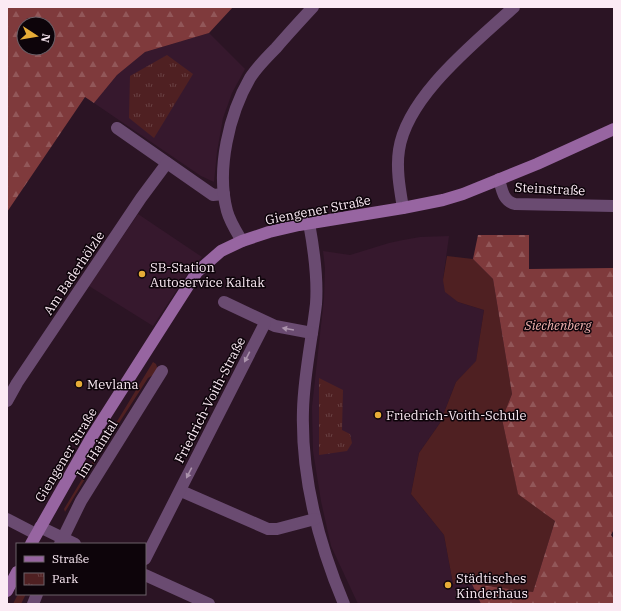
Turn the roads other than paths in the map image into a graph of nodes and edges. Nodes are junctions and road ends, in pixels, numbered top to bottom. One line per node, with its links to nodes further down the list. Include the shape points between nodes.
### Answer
1 (313, 7): 7 (street, via 250,78 231,125 226,148)
2 (514, 7): 9 (street, via 452,64 430,89 404,130 398,166)
3 (117, 128): 5 (street)
4 (614, 129): 6 (main road, Giengener Straße)
5 (167, 163): 7 (street, via 213,195); 16 (street, Am Baderhölzle, via 141,198)
6 (499, 180): 8 (street, Steinstraße, via 504,198 515,204); 9 (main road, Giengener Straße, via 449,198)
7 (224, 194): 11 (street, via 230,218)
8 (614, 206)
9 (403, 208): 10 (main road, Giengener Straße)
10 (309, 223): 11 (main road, Giengener Straße); 14 (street, via 316,275)
11 (242, 241): 20 (main road, Giengener Straße, via 221,251 197,272 91,438)
12 (224, 302): 13 (street)
13 (265, 322): 14 (street, one-way to 13, via 280,328); 17 (street, Friedrich-Voith-Straße, one-way to 17)
14 (312, 333): 19 (street, via 303,422 305,464)
15 (162, 371): 21 (street, Im Haintal, via 81,501)
16 (7, 401)
17 (181, 491): 19 (street, via 268,529); 22 (street, Friedrich-Voith-Straße)
18 (7, 519): 20 (street)
19 (315, 519): 27 (street)
20 (36, 535): 21 (street)
21 (61, 541)
22 (146, 557)
23 (16, 574): 25 (main road)
24 (146, 575): 26 (street)
25 (7, 592)
26 (209, 604)
27 (344, 604)

